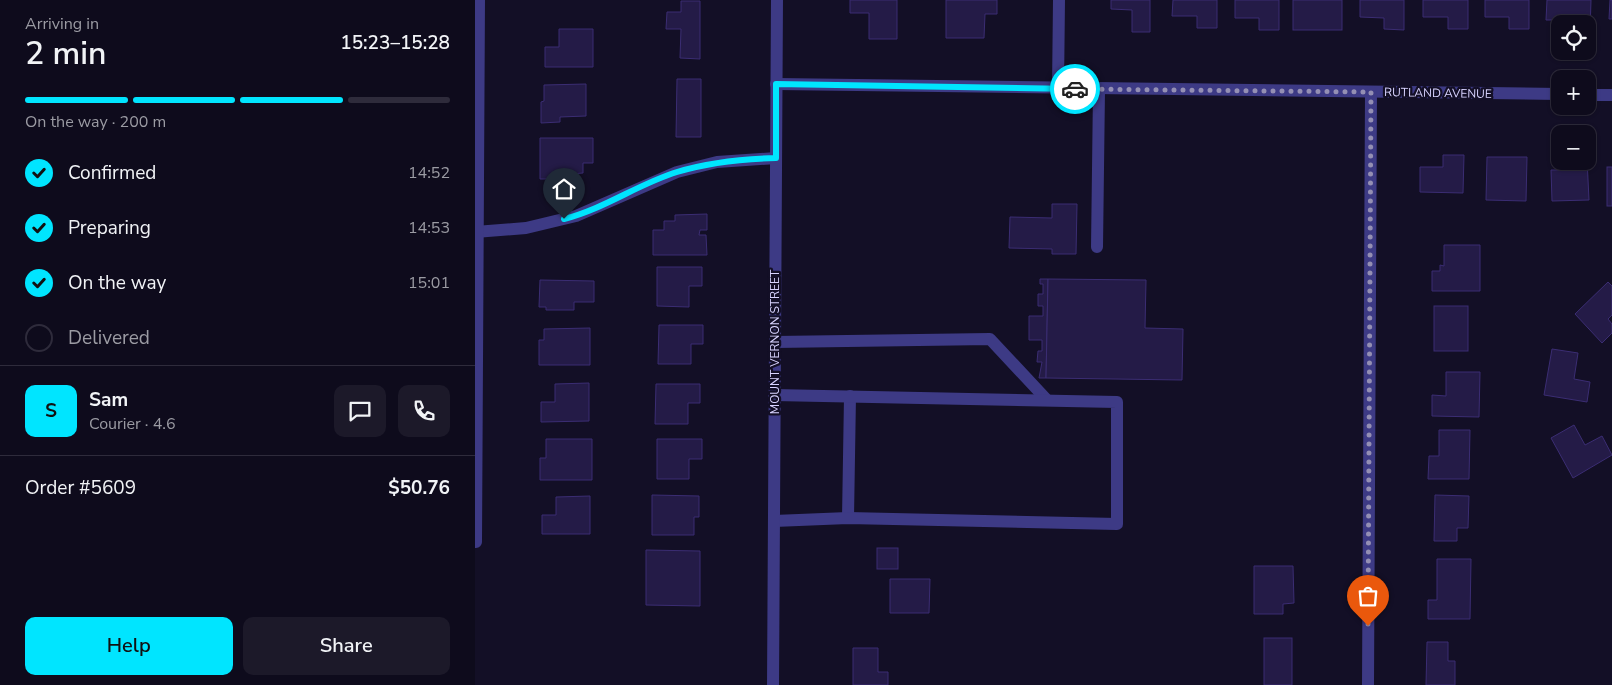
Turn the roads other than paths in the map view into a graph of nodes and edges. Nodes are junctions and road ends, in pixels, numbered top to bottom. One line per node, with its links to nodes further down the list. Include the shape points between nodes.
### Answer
1 (479, 0): 12 (street)
2 (777, 0): 4 (street, MOUNT VERNON STREET)
3 (1059, 0): 5 (street)
4 (776, 84): 5 (street, RUTLAND AVENUE); 11 (street, MOUNT VERNON STREET)
5 (1058, 89): 6 (street, RUTLAND AVENUE)
6 (1099, 90): 7 (street, RUTLAND AVENUE); 13 (street)
7 (1371, 92): 8 (street, RUTLAND AVENUE); 22 (street)
8 (1551, 94)
9 (1596, 95): 10 (street)
10 (1612, 95)
11 (776, 158): 12 (street, via 717,162 677,172 576,216 526,228); 14 (street, MOUNT VERNON STREET)
12 (476, 232): 20 (street)
13 (1097, 247)
14 (775, 342): 15 (street, MOUNT VERNON STREET); 17 (street, via 990,339)
15 (774, 395): 16 (street); 19 (street, MOUNT VERNON STREET)
16 (850, 396): 17 (street); 18 (street)
17 (1047, 400): 18 (street, via 1117,402 1117,524)
18 (848, 518): 19 (street)
19 (773, 521): 21 (street, MOUNT VERNON STREET)
20 (476, 542)
21 (773, 685)
22 (1368, 685)

